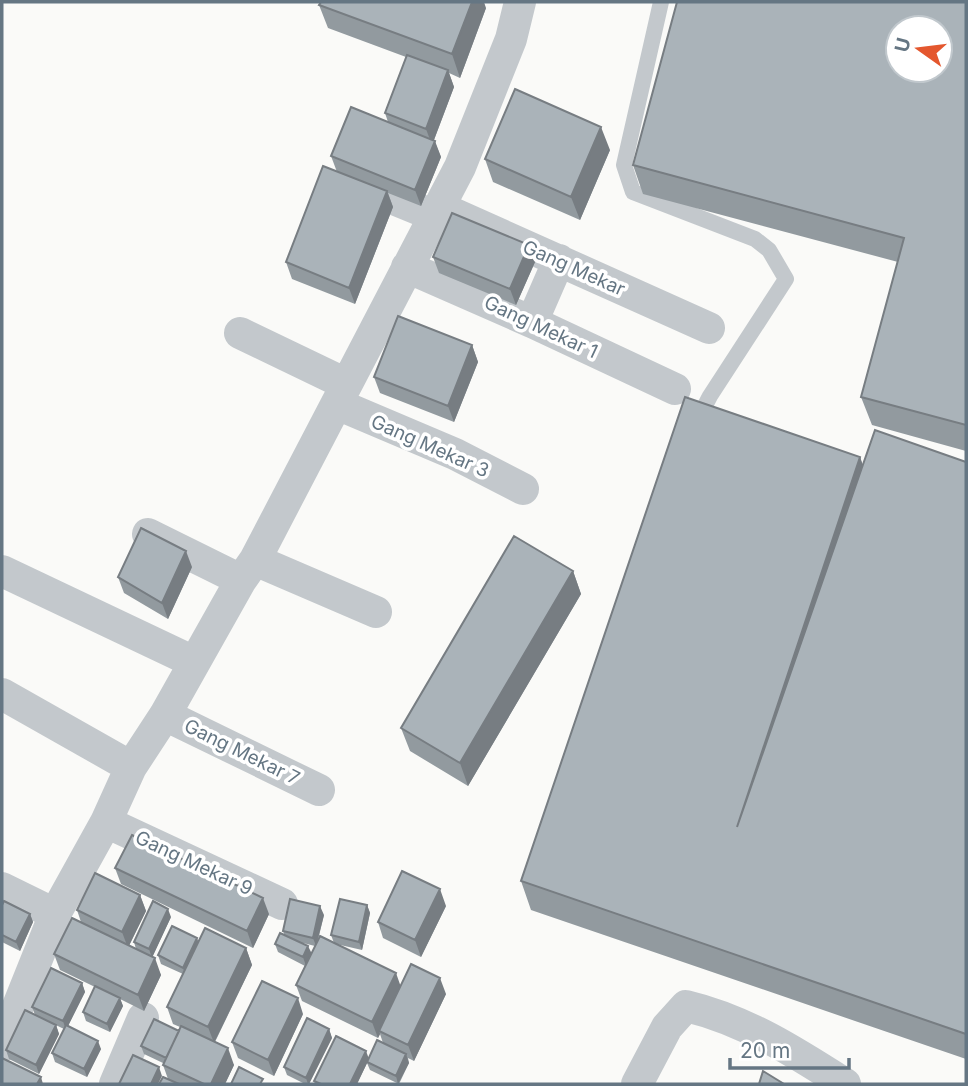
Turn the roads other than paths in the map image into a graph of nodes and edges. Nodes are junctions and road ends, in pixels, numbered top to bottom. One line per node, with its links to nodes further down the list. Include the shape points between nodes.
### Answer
1 (520, 2): 4 (street, via 497,77)
2 (662, 2): 12 (lane, via 624,165 634,192 755,239 769,250 786,279 710,396)
3 (326, 171): 4 (street, Gang Mekar)
4 (437, 212): 5 (street, Gang Mekar); 6 (street)
5 (559, 260): 7 (street); 8 (street, Gang Mekar)
6 (407, 267): 7 (street, Gang Mekar 1); 11 (street)
7 (532, 321): 10 (street, Gang Mekar 1)
8 (709, 328)
9 (240, 333): 11 (street, Gang Mekar 3)
10 (675, 389)
11 (342, 394): 13 (street, Gang Mekar 3); 15 (street)
12 (692, 432)
13 (523, 489)
14 (147, 533): 15 (street)
15 (248, 570): 17 (street); 18 (street)
16 (2, 571): 18 (street)
17 (376, 612)
18 (194, 662): 20 (street)
19 (2, 694): 21 (street)
20 (165, 715): 21 (street); 22 (street, Gang Mekar 7)
21 (131, 767): 23 (street)
22 (319, 790)
23 (106, 822): 25 (street, Gang Mekar 9); 26 (street)
24 (2, 888): 26 (street)
25 (282, 904)
26 (55, 914): 28 (street)
27 (143, 1018): 29 (street)
28 (5, 1060)
29 (115, 1084)
30 (637, 1084): 31 (street, via 667,1027 686,1006 750,1028)
31 (845, 1084)

